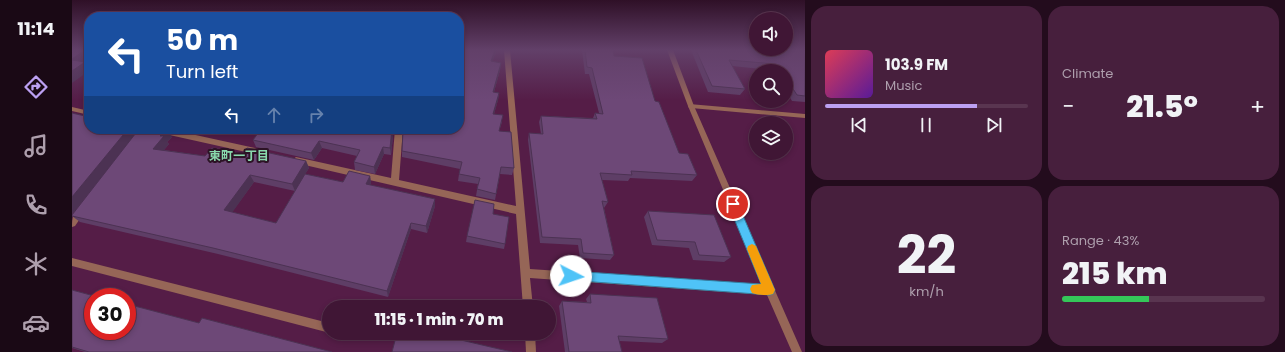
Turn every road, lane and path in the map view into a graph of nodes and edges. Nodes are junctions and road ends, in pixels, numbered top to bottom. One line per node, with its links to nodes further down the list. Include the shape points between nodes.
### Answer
1 (508, 66): 13 (street)
2 (676, 66): 3 (street)
3 (691, 106): 6 (street); 17 (street)
4 (72, 110): 5 (street)
5 (84, 112)
6 (805, 116)
7 (178, 134): 9 (street)
8 (399, 134): 11 (street)
9 (264, 153)
10 (287, 158): 11 (street)
11 (395, 182): 13 (street)
12 (87, 204): 14 (street)
13 (520, 211): 16 (street)
14 (72, 222)
15 (72, 262): 19 (street)
16 (526, 273): 17 (street); 18 (street)
17 (770, 290): 22 (street)
18 (528, 300)
19 (322, 326)
20 (531, 340): 21 (street)
21 (532, 352)
22 (796, 352)

